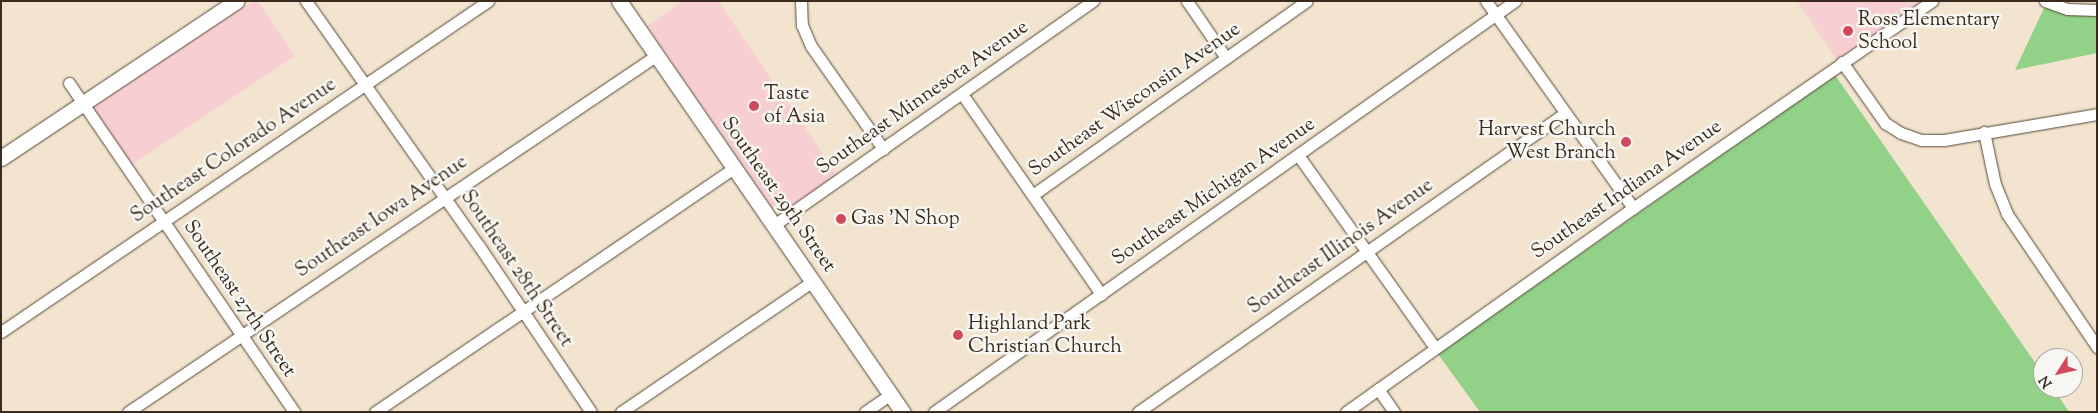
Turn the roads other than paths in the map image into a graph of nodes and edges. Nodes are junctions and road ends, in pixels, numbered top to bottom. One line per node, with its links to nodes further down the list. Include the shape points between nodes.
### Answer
1 (236, 1): 21 (main road)
2 (306, 1): 19 (street, Southeast 28th Street)
3 (488, 1): 19 (street, Southeast Colorado Avenue)
4 (619, 1): 15 (main road, Southeast 29th Street)
5 (801, 1): 25 (street, via 802,25 811,46)
6 (1093, 1): 20 (street, Southeast Minnesota Avenue)
7 (1187, 1): 16 (street)
8 (1307, 1): 16 (street, Southeast Wisconsin Avenue)
9 (1486, 1): 14 (street)
10 (1515, 1): 14 (street, Southeast Michigan Avenue)
11 (1932, 1): 17 (street, Southeast Indiana Avenue)
12 (2046, 1): 13 (street, via 2067,9)
13 (2097, 10)
14 (1496, 15): 22 (street); 26 (street, Southeast Michigan Avenue)
15 (657, 55): 28 (main road, Southeast 29th Street); 30 (street, Southeast Iowa Avenue)
16 (1226, 58): 29 (street, Southeast Wisconsin Avenue)
17 (1842, 62): 24 (street, via 1881,118 1901,133 1933,141); 31 (street, Southeast Indiana Avenue)
18 (69, 83): 21 (street, Southeast 27th Street)
19 (365, 84): 30 (street, Southeast 28th Street); 32 (street, Southeast Colorado Avenue)
20 (962, 94): 25 (street, Southeast Minnesota Avenue); 29 (street)
21 (83, 104): 27 (main road); 32 (street, Southeast 27th Street)
22 (1565, 113): 31 (street); 34 (street, Southeast Illinois Avenue)
23 (2097, 114): 24 (street)
24 (1984, 132): 40 (street, via 1995,184 2007,214)
25 (883, 149): 33 (street, Southeast Minnesota Avenue)
26 (1298, 155): 34 (street); 36 (street, Southeast Michigan Avenue)
27 (1, 158)
28 (734, 168): 33 (main road, Southeast 29th Street); 37 (street)
29 (1034, 194): 36 (street)
30 (445, 198): 37 (street, Southeast 28th Street); 39 (street, Southeast Iowa Avenue)
31 (1633, 208): 41 (street, Southeast Indiana Avenue)
32 (163, 221): 38 (street, Southeast Colorado Avenue); 39 (street, Southeast 27th Street)
33 (774, 225): 35 (main road, Southeast 29th Street)
34 (1366, 252): 41 (street); 52 (street, Southeast Illinois Avenue)
35 (813, 281): 43 (main road, Southeast 29th Street); 48 (street)
36 (1101, 294): 51 (street, Southeast Michigan Avenue)
37 (523, 311): 46 (street); 47 (street, Southeast 28th Street)
38 (1, 332)
39 (241, 334): 44 (street, Southeast Iowa Avenue); 45 (street, Southeast 27th Street)
40 (2097, 347)
41 (1435, 348): 42 (street, Southeast Indiana Avenue)
42 (1378, 389): 53 (street, Southeast Indiana Avenue); 54 (street)
43 (890, 394): 49 (street); 50 (main road, Southeast 29th Street)
44 (128, 412)
45 (294, 412)
46 (374, 412)
47 (590, 412)
48 (620, 412)
49 (865, 412)
50 (903, 412)
51 (934, 412)
52 (1138, 412)
53 (1346, 412)
54 (1394, 412)

